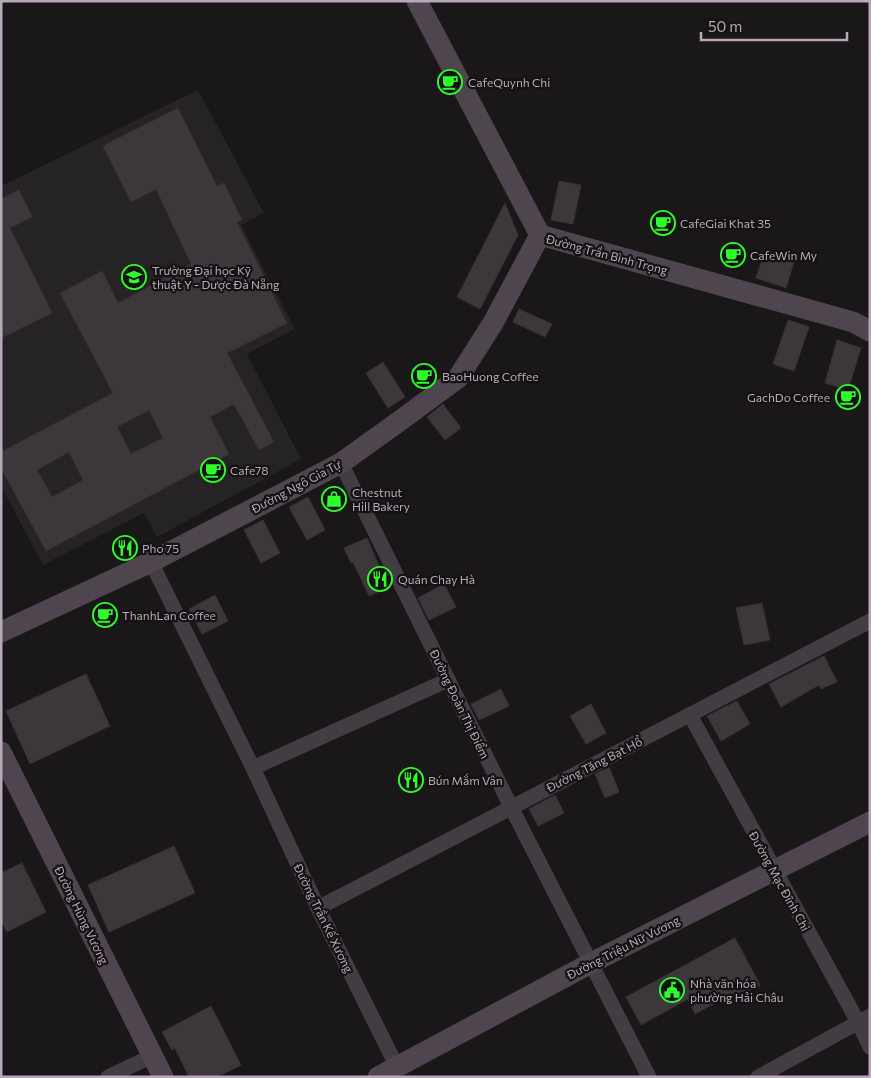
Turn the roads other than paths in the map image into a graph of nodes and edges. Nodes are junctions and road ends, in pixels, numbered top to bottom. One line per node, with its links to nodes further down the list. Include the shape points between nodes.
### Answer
1 (417, 1): 2 (street, Đường Trần Bình Trọng)
2 (540, 236): 3 (street, Đường Trần Bình Trọng, via 854,322); 4 (street, Đường Ngô Gia Tự, via 458,378)
3 (870, 331)
4 (341, 463): 5 (street, Đường Ngô Gia Tự); 8 (street, Đường Đoàn Thị Điểm)
5 (151, 562): 7 (street, Đường Ngô Gia Tự); 11 (street, Đường Trần Kế Xương)
6 (870, 621): 9 (street, Đường Tăng Bạt Hổ)
7 (1, 632)
8 (448, 680): 11 (street); 12 (street, Đường Đoàn Thị Điểm)
9 (690, 715): 12 (street, Đường Tăng Bạt Hổ); 14 (street, Đường Mạc Đĩnh Chi)
10 (1, 752): 19 (street, Đường Hùng Vương)
11 (253, 768): 15 (street, Đường Trần Kế Xương)
12 (511, 808): 15 (street, Đường Tăng Bạt Hổ); 16 (street, Đường Đoàn Thị Điểm)
13 (870, 822): 14 (street, Đường Triệu Nữ Vương)
14 (774, 870): 16 (street, Đường Triệu Nữ Vương); 17 (street, Đường Mạc Đĩnh Chi)
15 (318, 908): 20 (street, Đường Trần Kế Xương)
16 (591, 963): 20 (street, Đường Triệu Nữ Vương); 24 (street, Đường Đoàn Thị Điểm)
17 (864, 1019): 18 (street, Đường Mạc Đĩnh Chi); 25 (street)
18 (870, 1047)
19 (152, 1056): 21 (street); 22 (street, Đường Hùng Vương)
20 (397, 1067): 23 (street, Đường Triệu Nữ Vương)
21 (108, 1077)
22 (162, 1077)
23 (378, 1077)
24 (649, 1077)
25 (758, 1077)

